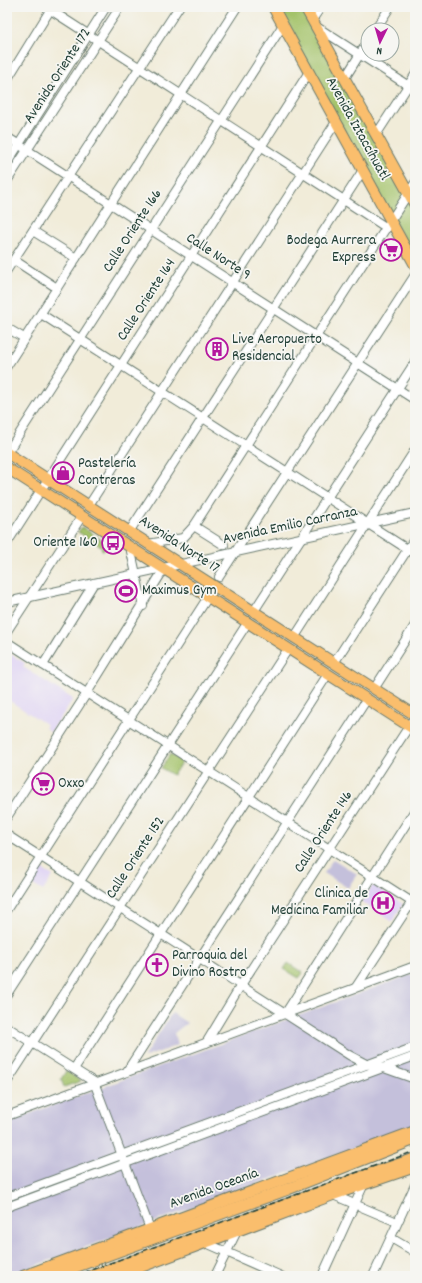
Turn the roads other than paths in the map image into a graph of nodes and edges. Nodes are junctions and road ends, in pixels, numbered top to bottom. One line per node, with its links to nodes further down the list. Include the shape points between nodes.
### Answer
1 (106, 7): 13 (street, Avenida Oriente 172)
2 (120, 7): 14 (street, Avenida Oriente 172)
3 (179, 7): 17 (street)
4 (237, 7): 23 (street)
5 (273, 7): 12 (main road, Avenida Iztaccíhuatl)
6 (305, 7): 11 (main road, Avenida Iztaccíhuatl)
7 (321, 7): 11 (street)
8 (390, 7): 10 (street)
9 (49, 8): 13 (street); 21 (street)
10 (380, 22)
11 (314, 23): 15 (street); 20 (main road, Avenida Iztaccíhuatl)
12 (283, 25): 18 (main road, Avenida Iztaccíhuatl); 24 (street, Calle Oriente 166)
13 (88, 35): 14 (street); 28 (street, Avenida Oriente 172)
14 (98, 41): 17 (street); 30 (street, Avenida Oriente 172)
15 (360, 54): 20 (street)
16 (373, 62): 22 (street)
17 (140, 68): 23 (street); 34 (street)
18 (309, 72): 25 (main road, Avenida Iztaccíhuatl); 29 (street, Calle Oriente 164)
19 (415, 75): 22 (street)
20 (344, 78): 26 (main road, Avenida Iztaccíhuatl)
21 (7, 80)
22 (412, 87): 26 (street)
23 (180, 94): 24 (street); 39 (street)
24 (221, 120): 29 (street); 42 (street, Calle Oriente 166)
25 (336, 122): 32 (main road, Avenida Iztaccíhuatl); 33 (street)
26 (376, 135): 37 (main road, Avenida Iztaccíhuatl)
27 (7, 137): 28 (street, Calle Norte 9)
28 (19, 145): 30 (street, Calle Norte 9); 31 (street, Avenida Oriente 172)
29 (262, 146): 33 (street); 44 (street, Calle Oriente 164)
30 (27, 150): 34 (street, Calle Norte 9); 35 (street, Avenida Oriente 172)
31 (7, 163)
32 (363, 170): 38 (street); 41 (main road, Avenida Iztaccíhuatl)
33 (304, 173): 38 (street); 50 (street)
34 (69, 177): 39 (street, Calle Norte 9); 43 (street)
35 (7, 181)
36 (415, 183): 37 (street)
37 (408, 193): 40 (main road, Avenida Iztaccíhuatl); 41 (street)
38 (344, 199): 41 (street); 52 (street)
39 (110, 204): 42 (street, Calle Norte 9); 45 (street)
40 (415, 205)
41 (389, 225): 47 (main road, Avenida Iztaccíhuatl); 55 (street)
42 (150, 230): 44 (street, Calle Norte 9); 57 (street, Calle Oriente 166)
43 (33, 231): 45 (street); 46 (street)
44 (192, 256): 50 (street, Calle Norte 9); 61 (street, Calle Oriente 164)
45 (76, 258): 51 (street)
46 (14, 260): 48 (street); 51 (street)
47 (415, 265)
48 (7, 270)
49 (415, 275): 59 (street)
50 (232, 283): 52 (street, Calle Norte 9); 63 (street)
51 (57, 288): 53 (street)
52 (273, 308): 55 (street, Calle Norte 9); 65 (street)
53 (41, 314): 56 (street); 57 (street)
54 (7, 328): 56 (street)
55 (317, 336): 59 (street, Calle Norte 9); 66 (street)
56 (24, 338): 60 (street)
57 (79, 339): 61 (street); 68 (street, Calle Oriente 166)
58 (415, 362): 62 (street)
59 (358, 363): 62 (street, Calle Norte 9); 70 (street)
60 (7, 366)
61 (121, 366): 63 (street); 71 (street, Calle Oriente 164)
62 (398, 389): 64 (street, Calle Norte 9); 73 (street)
63 (162, 391): 65 (street); 74 (street)
64 (415, 400)
65 (203, 417): 66 (street); 79 (street)
66 (246, 446): 70 (street); 78 (street)
67 (415, 450): 77 (street)
68 (7, 453): 71 (main road, Avenida Norte 17)
69 (7, 468): 72 (main road, Avenida Norte 17)
70 (288, 472): 73 (street); 87 (street)
71 (48, 480): 72 (street, Calle Oriente 164); 74 (main road, Avenida Norte 17)
72 (41, 490): 76 (main road, Avenida Norte 17); 82 (street, Calle Oriente 164)
73 (328, 498): 77 (street); 80 (street)
74 (89, 505): 79 (main road, Avenida Norte 17)
75 (415, 513): 77 (street, Avenida Emilio Carranza)
76 (82, 516): 85 (main road, Avenida Norte 17); 94 (street)
77 (367, 523): 80 (street, Avenida Emilio Carranza); 86 (street); 101 (street)
78 (194, 526): 83 (street, via 183,538); 84 (street)
79 (130, 532): 83 (main road, Avenida Norte 17)
80 (301, 538): 87 (street, Avenida Emilio Carranza); 97 (street)
81 (415, 538): 86 (street)
82 (7, 543)
83 (148, 544): 88 (main road, Avenida Norte 17)
84 (224, 545)
85 (130, 547): 89 (main road, Avenida Norte 17); 90 (street)
86 (411, 552): 104 (street)
87 (234, 553): 88 (street, Avenida Emilio Carranza); 91 (street)
88 (180, 564): 89 (street, Avenida Emilio Carranza); 97 (main road, Avenida Norte 17)
89 (164, 569): 90 (street, Avenida Emilio Carranza); 93 (main road, Avenida Norte 17); 96 (street)
90 (135, 574): 92 (street, Avenida Emilio Carranza); 96 (street)
91 (219, 577)
92 (94, 583): 94 (street, Avenida Emilio Carranza); 105 (street)
93 (208, 597): 98 (main road, Avenida Norte 17); 110 (street)
94 (27, 598): 95 (street, Avenida Emilio Carranza); 100 (street)
95 (7, 602)
96 (143, 606): 108 (street)
97 (254, 612): 101 (main road, Avenida Norte 17)
98 (248, 622): 103 (main road, Avenida Norte 17); 112 (street)
99 (415, 625): 107 (street)
100 (7, 631)
101 (294, 638): 104 (main road, Avenida Norte 17)
102 (7, 642): 105 (street)
103 (288, 649): 106 (main road, Avenida Norte 17); 113 (street, Calle Oriente 152)
104 (334, 663): 107 (main road, Avenida Norte 17)
105 (43, 665): 108 (street)
106 (328, 674): 109 (main road, Avenida Norte 17); 114 (street)
107 (374, 689): 111 (main road, Avenida Norte 17)
108 (88, 693): 110 (street); 116 (street)
109 (367, 699): 111 (main road, Avenida Norte 17); 117 (street)
110 (129, 720): 112 (street); 120 (street)
111 (414, 722): 119 (street, Calle Oriente 146)
112 (168, 745): 113 (street); 122 (street)
113 (208, 771): 114 (street); 125 (street, Calle Oriente 152)
114 (248, 796): 117 (street); 126 (street)
115 (415, 810): 121 (street)
116 (7, 817)
117 (287, 822): 119 (street); 127 (street)
118 (7, 835): 120 (street)
119 (329, 850): 121 (street); 129 (street, Calle Oriente 146)
120 (41, 856): 122 (street); 124 (street)
121 (371, 877): 123 (street); 132 (street)
122 (80, 882): 125 (street); 131 (street)
123 (414, 901): 130 (street)
124 (7, 908)
125 (120, 908): 126 (street); 135 (street, Calle Oriente 152)
126 (161, 933): 127 (street); 140 (street)
127 (199, 958): 129 (street); 141 (street)
128 (415, 966): 130 (street)
129 (242, 985): 132 (street); 134 (street, Calle Oriente 146)
130 (356, 987): 132 (street)
131 (7, 994)
132 (285, 1014): 134 (street); 138 (street)
133 (7, 1026): 135 (street)
134 (206, 1043): 141 (street)
135 (33, 1044): 140 (street); 143 (street, Calle Oriente 152)
136 (415, 1047): 138 (street)
137 (415, 1056): 139 (street)
138 (366, 1064): 139 (street); 148 (street)
139 (384, 1068): 142 (street); 150 (street)
140 (74, 1069): 144 (street)
141 (127, 1071): 144 (street)
142 (415, 1080)
143 (7, 1082)
144 (94, 1082): 145 (street); 148 (street)
145 (7, 1116)
146 (415, 1131): 158 (main road, Avenida Oceanía)
147 (415, 1139): 163 (highway, Avenida Oceanía)
148 (122, 1155): 150 (street); 155 (street)
149 (415, 1160): 169 (highway, via 353,1180)
150 (125, 1164): 157 (street); 160 (street)
151 (415, 1167): 152 (main road)
152 (364, 1184): 154 (main road); 156 (street)
153 (415, 1185): 159 (street)
154 (333, 1195): 156 (street); 161 (main road)
155 (7, 1197)
156 (355, 1205): 159 (street); 173 (street)
157 (7, 1207)
158 (177, 1219): 160 (main road, Avenida Oceanía); 163 (highway)
159 (397, 1222): 162 (street)
160 (150, 1229): 167 (main road, Avenida Oceanía)
161 (237, 1231): 164 (main road); 165 (street)
162 (391, 1238): 166 (street); 174 (street)
163 (140, 1243): 168 (highway, Avenida Oceanía)
164 (206, 1243): 165 (street); 170 (main road)
165 (226, 1252): 171 (street); 172 (street)
166 (415, 1252)
167 (23, 1276)
168 (50, 1276)
169 (92, 1276)
170 (117, 1276)
171 (215, 1276)
172 (281, 1276)
173 (322, 1276)
174 (374, 1276)

